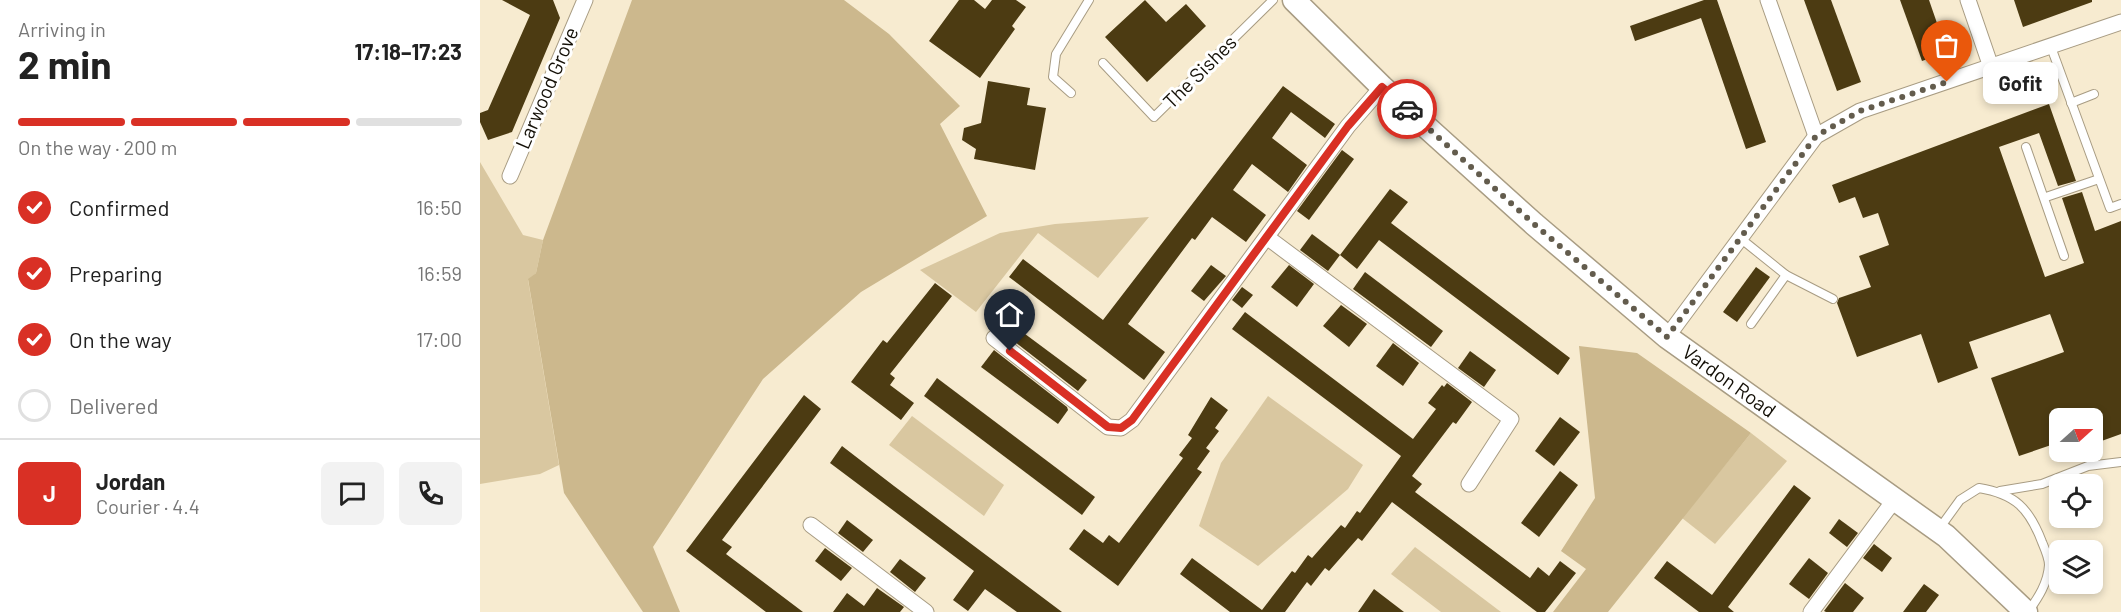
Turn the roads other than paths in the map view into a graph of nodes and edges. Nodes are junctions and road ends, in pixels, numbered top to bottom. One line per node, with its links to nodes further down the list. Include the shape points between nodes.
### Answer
1 (585, 0): 17 (street, Larwood Grove)
2 (1089, 0): 12 (lane, via 1056,54 1053,77)
3 (1272, 0): 9 (lane, The Sishes, via 1154,117)
4 (1294, 0): 11 (street, Vardon Road)
5 (1768, 0): 15 (street)
6 (1968, 0): 10 (street)
7 (2121, 22): 8 (street)
8 (2050, 47): 10 (street); 14 (lane)
9 (1103, 63)
10 (1991, 67): 15 (street, via 1860,111)
11 (1382, 87): 22 (street, via 1348,126); 27 (street, Vardon Road)
12 (1071, 93)
13 (2094, 94): 14 (lane)
14 (2071, 103): 18 (lane)
15 (1816, 136): 21 (street)
16 (2026, 147): 19 (lane)
17 (510, 177)
18 (2099, 179): 19 (lane); 20 (lane, via 2110,208)
19 (2046, 197): 23 (lane)
20 (2121, 204)
21 (1739, 237): 24 (lane); 27 (street)
22 (1269, 238): 28 (street, via 1132,420 1121,428 1108,427); 30 (street, via 1511,419)
23 (2064, 256)
24 (1786, 275): 25 (lane); 26 (lane)
25 (1833, 299)
26 (1751, 324)
27 (1667, 337): 32 (street, Vardon Road)
28 (994, 338)
29 (2121, 462): 31 (lane, via 2088,466 2042,484)
30 (1469, 484)
31 (2000, 491): 34 (lane, via 1979,488 1960,500); 35 (lane, via 2020,503 2037,529)
32 (1895, 499): 34 (street, Vardon Road); 37 (street)
33 (811, 525): 36 (street)
34 (1938, 530): 38 (street, Vardon Road)
35 (2049, 562): 38 (lane, via 2040,594)
36 (926, 612)
37 (1811, 612)
38 (2027, 612)

